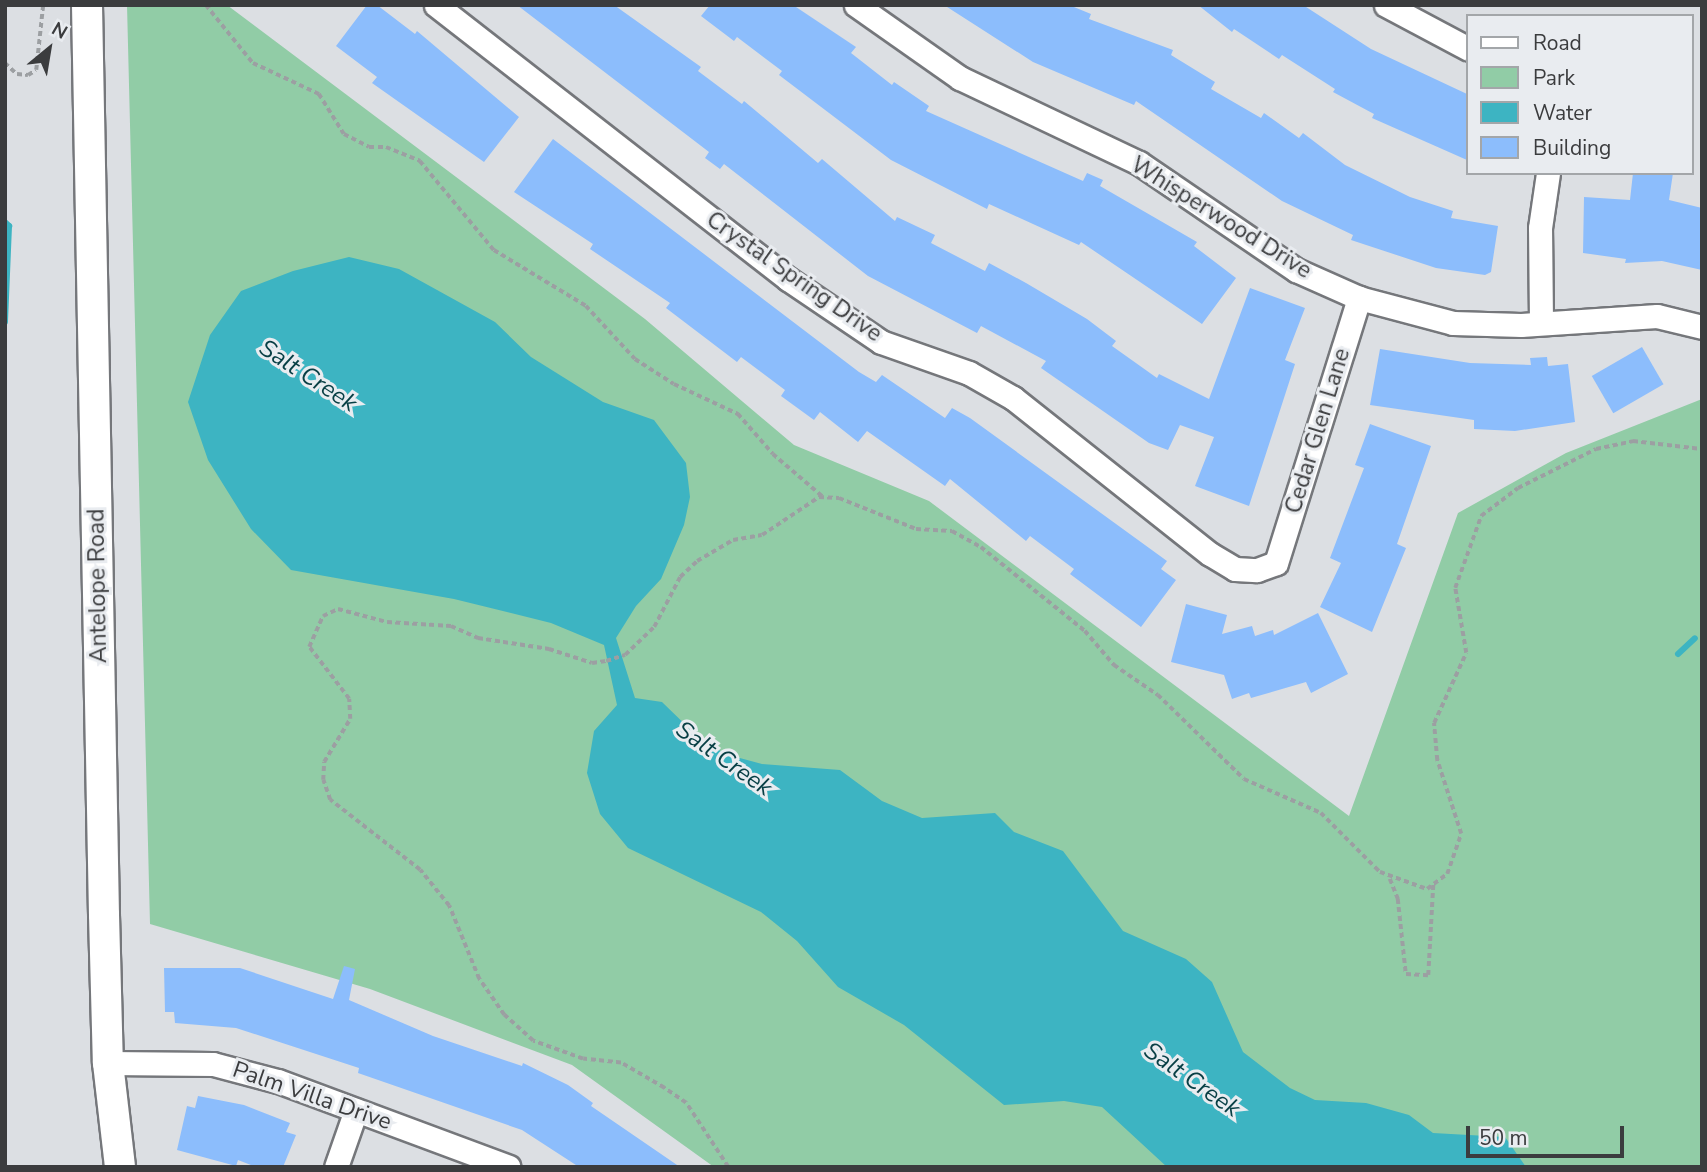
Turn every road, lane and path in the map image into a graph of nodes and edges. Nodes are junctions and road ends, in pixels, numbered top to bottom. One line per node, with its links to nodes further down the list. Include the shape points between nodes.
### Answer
1 (43, 5): 8 (path, via 36,70 17,74)
2 (87, 5): 18 (street, Antelope Road)
3 (206, 5): 14 (path, via 253,63 318,94 344,134 369,147 386,148 420,161 494,250 586,306 635,359 674,384 738,414 774,454)
4 (436, 5): 15 (street, Crystal Spring Drive, via 788,279 870,334 969,373 1013,398 1235,569 1257,570)
5 (856, 5): 10 (street, Whisperwood Drive, via 960,78 1139,163 1296,270)
6 (1386, 5): 7 (street)
7 (1466, 47)
8 (5, 63)
9 (1548, 175): 11 (street, via 1540,228)
10 (1359, 299): 11 (street, Whisperwood Drive, via 1453,323); 15 (street, Cedar Glen Lane)
11 (1541, 321): 12 (street, Whisperwood Drive, via 1657,316)
12 (1702, 327)
13 (1702, 449): 17 (path, via 1633,441 1595,449 1518,488 1481,516 1455,588 1466,653 1434,723 1437,760 1461,834 1447,874)
14 (824, 497): 16 (path, via 839,498 916,529 952,531 981,547 1085,631 1114,665 1158,695 1244,779 1321,813); 23 (path, via 762,535 733,540 697,561 680,578 654,627 625,655 606,661 592,663 548,649 478,638 451,626 387,622 338,609 323,615 309,647 349,699 350,719 324,762 323,780 330,800 359,826 398,849 449,906 480,979 504,1015 533,1041 583,1059 621,1063 664,1087 686,1103)
15 (1276, 563)
16 (1389, 877): 17 (path, via 1427,889); 17 (path, via 1398,899 1406,974 1428,975)
17 (1433, 885)
18 (108, 1063): 19 (street, Palm Villa Drive, via 213,1064); 20 (street, Antelope Road)
19 (356, 1110): 21 (street); 22 (street, Palm Villa Drive)
20 (120, 1167)
21 (337, 1167)
22 (509, 1167)
23 (728, 1167)

